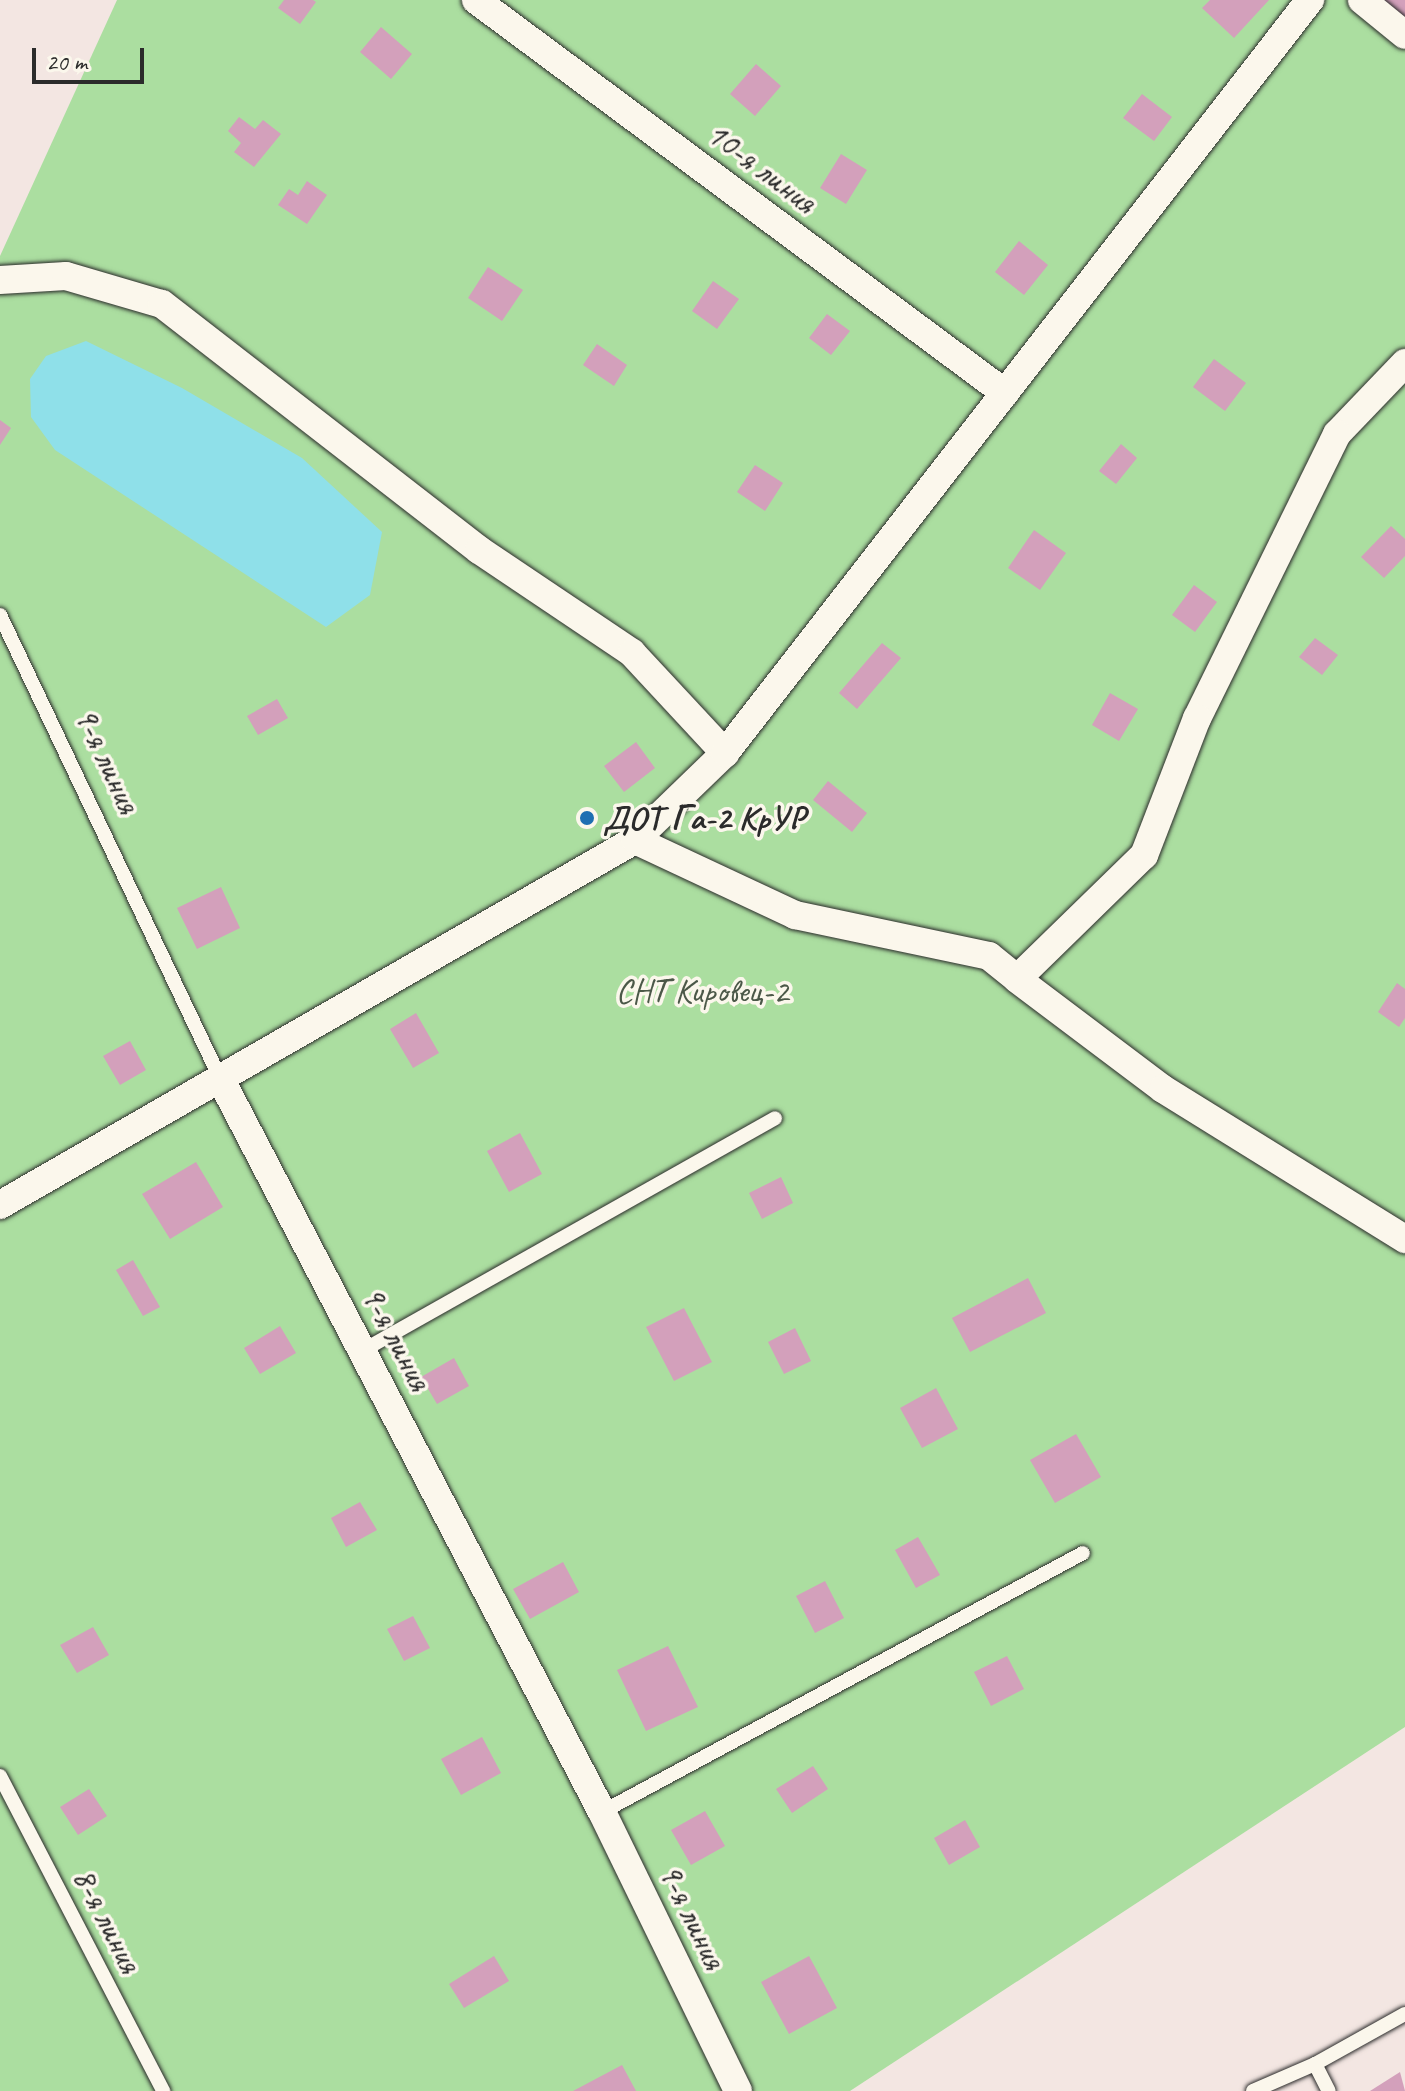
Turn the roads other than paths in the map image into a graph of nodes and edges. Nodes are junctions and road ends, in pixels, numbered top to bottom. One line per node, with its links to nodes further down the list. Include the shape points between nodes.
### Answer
1 (476, 0): 7 (street, 10-я линия)
2 (1310, 0): 7 (street, via 1198,137)
3 (1362, 0): 4 (street)
4 (1405, 35)
5 (0, 280): 9 (street, via 66,276 162,304 479,550 632,653)
6 (1405, 363): 11 (street, via 1337,434 1197,718 1144,855)
7 (1005, 393): 9 (street)
8 (0, 615): 12 (lane, 9-я линия)
9 (725, 753): 10 (street)
10 (635, 840): 11 (street, via 795,915 989,956); 12 (street)
11 (1017, 979): 15 (street, via 1163,1089)
12 (220, 1078): 14 (street); 16 (street, 9-я линия)
13 (775, 1118): 16 (lane)
14 (0, 1205)
15 (1405, 1239)
16 (362, 1351): 19 (street, 9-я линия)
17 (1083, 1553): 19 (lane)
18 (0, 1776): 22 (lane, 8-я линия)
19 (602, 1812): 23 (street, 9-я линия)
20 (1405, 2014): 21 (lane)
21 (1315, 2064): 24 (lane); 25 (lane)
22 (163, 2091)
23 (738, 2091)
24 (1253, 2091)
25 (1329, 2091)

